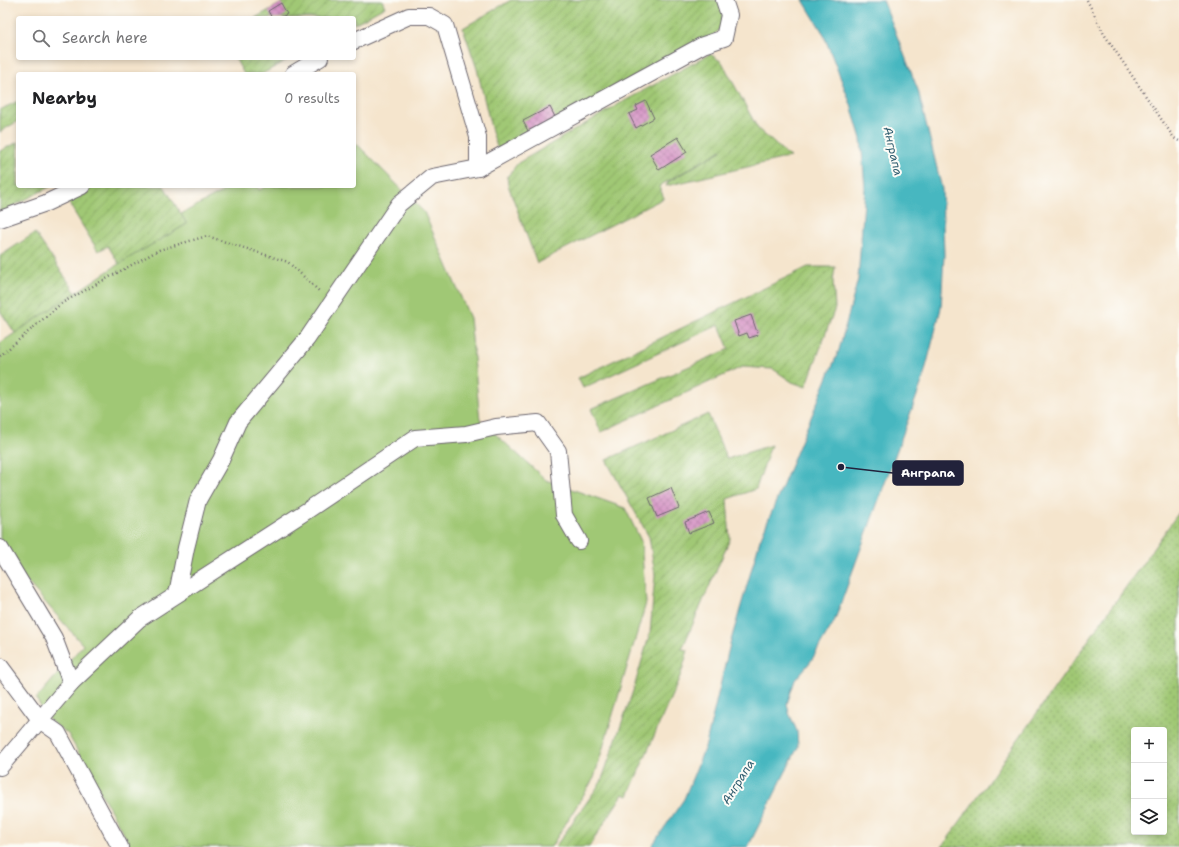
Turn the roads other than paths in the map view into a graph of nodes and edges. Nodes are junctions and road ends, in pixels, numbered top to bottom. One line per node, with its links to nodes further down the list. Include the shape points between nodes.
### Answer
1 (724, 0): 5 (street, via 728,15 724,38 704,45)
2 (356, 40): 5 (street, via 409,16 429,16 445,25 478,137)
3 (317, 60): 4 (street)
4 (296, 72)
5 (478, 168): 10 (street, via 432,177 399,204 307,339 238,422 221,460 198,500)
6 (78, 188): 7 (street, via 46,203)
7 (0, 219)
8 (579, 541): 10 (street, via 564,515 558,451 538,423 496,427 466,434 415,438)
9 (0, 548): 12 (street, via 54,638)
10 (177, 594): 12 (street, via 139,619)
11 (0, 666): 13 (street)
12 (71, 683): 13 (street)
13 (41, 721): 14 (street); 15 (street, via 58,733)
14 (0, 767)
15 (120, 847)

